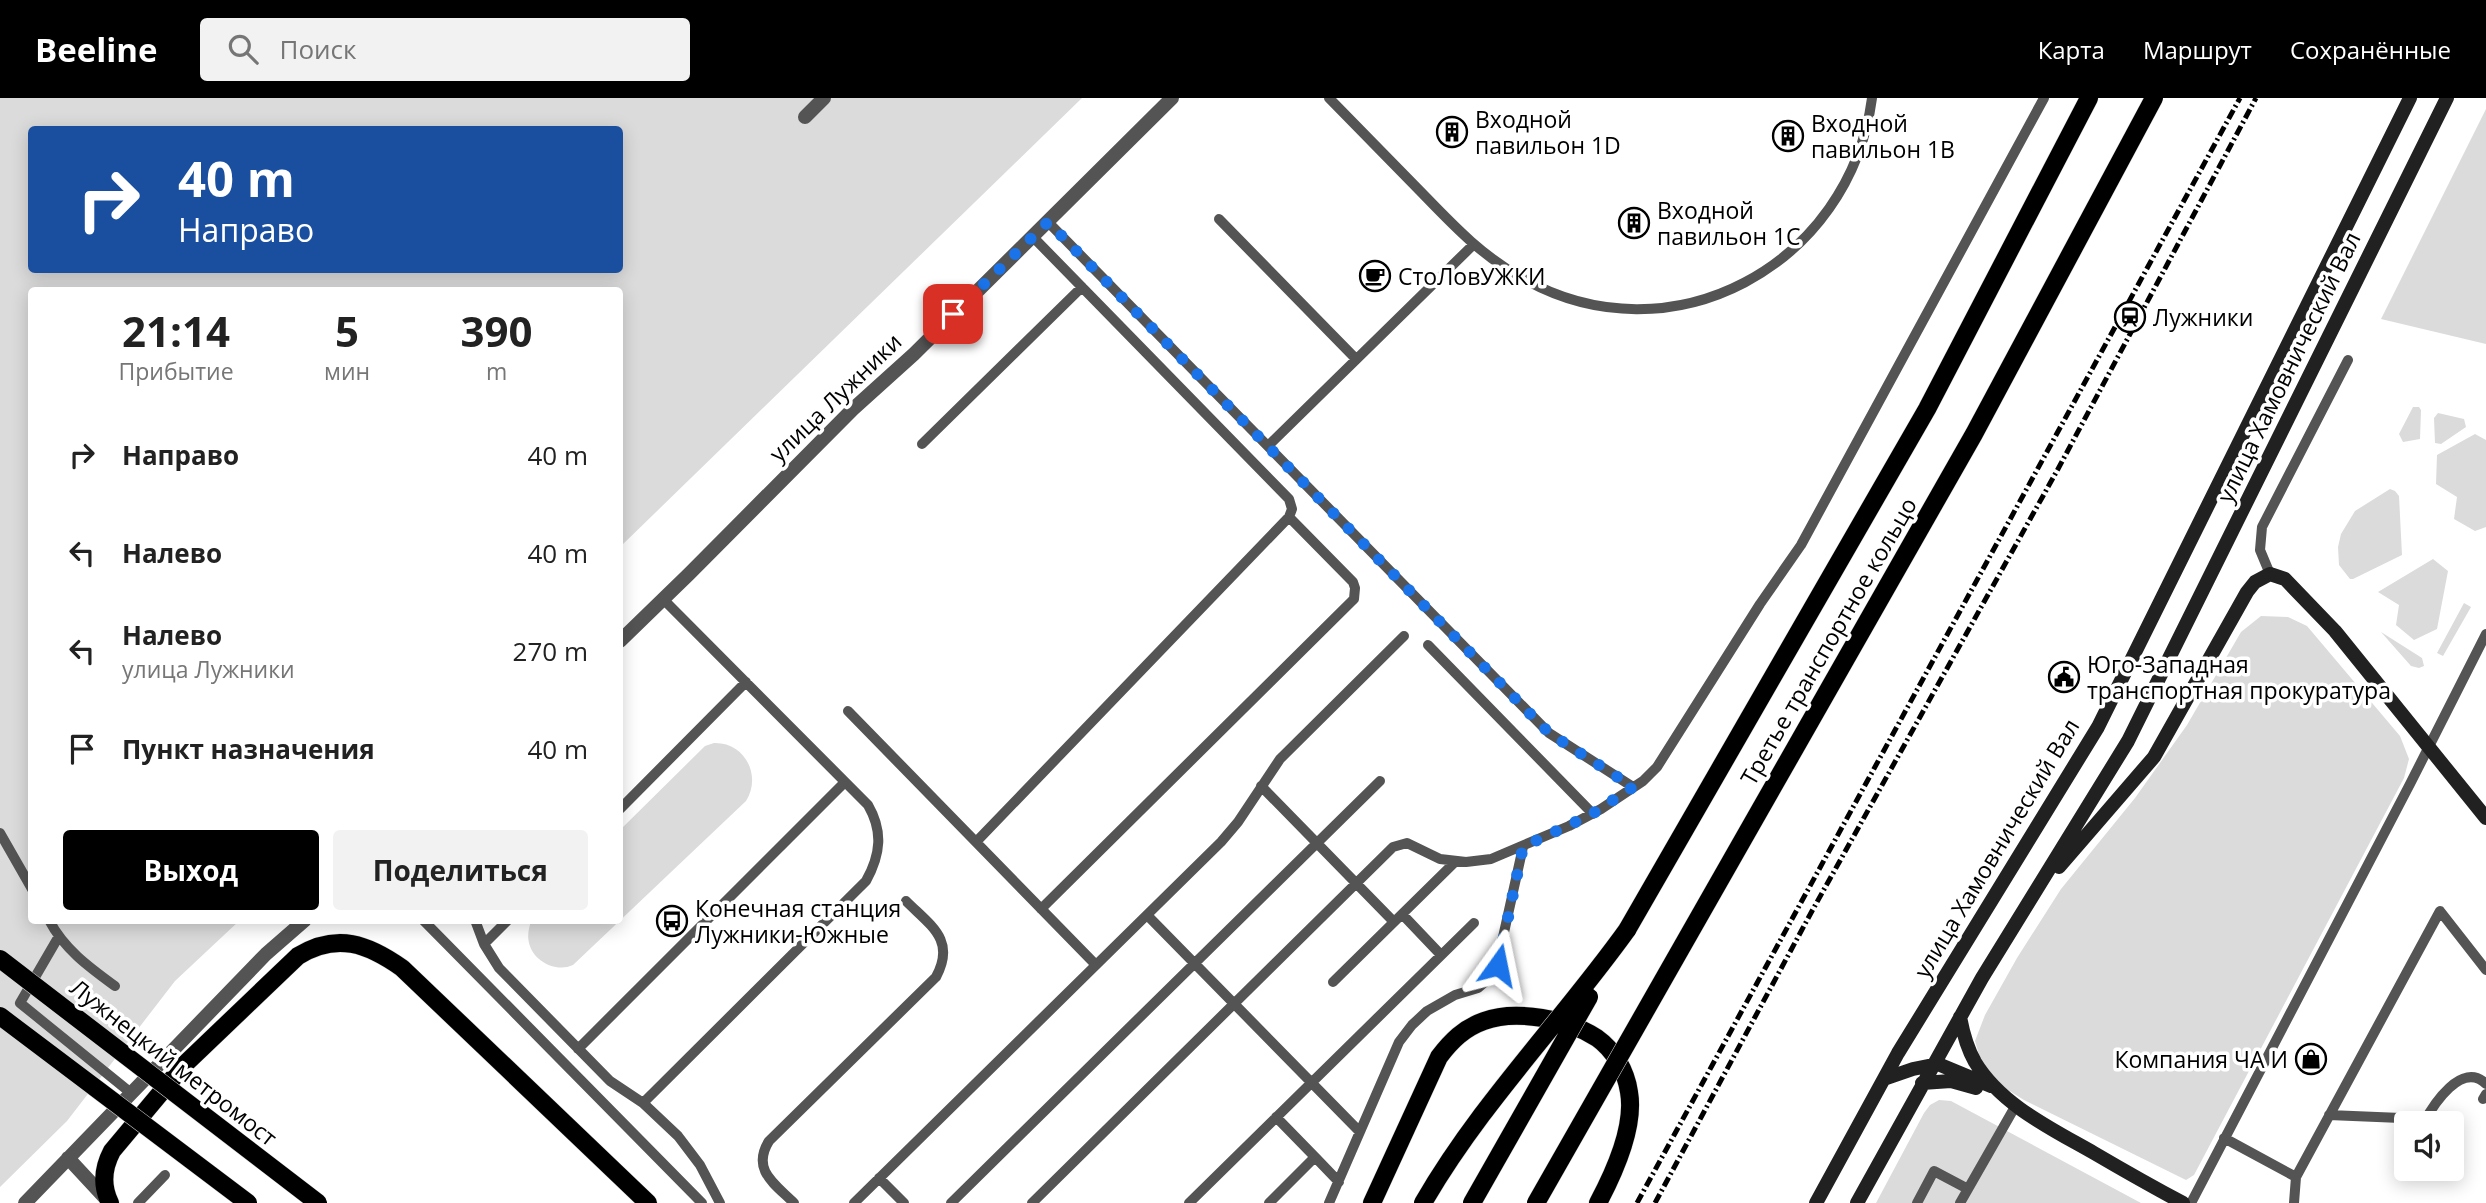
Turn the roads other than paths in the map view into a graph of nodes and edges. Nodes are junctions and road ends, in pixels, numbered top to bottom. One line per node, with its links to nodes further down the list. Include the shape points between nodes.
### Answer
1 (824, 98): 10 (street)
2 (1172, 98): 12 (street, улица Лужники)
3 (1329, 98): 14 (lane)
4 (1872, 98): 14 (lane, via 1864,141 1847,183 1819,224 1762,273 1713,296 1658,308 1596,305 1525,280)
5 (2043, 98): 33 (lane, via 1801,545 1657,767)
6 (2089, 98): 55 (main road, Третье транспортное кольцо, via 1927,409)
7 (2154, 98): 110 (main road, Третье транспортное кольцо, bridge, via 1974,434)
8 (2410, 98): 70 (main road, улица Хамовнический Вал, via 2098,727)
9 (2448, 98): 44 (main road, улица Хамовнический Вал, via 2128,741)
10 (805, 117)
11 (1219, 219): 16 (lane)
12 (1048, 222): 13 (street, улица Лужники); 19 (lane)
13 (1032, 236): 15 (lane); 22 (street, улица Лужники)
14 (1473, 244): 16 (lane)
15 (1082, 287): 18 (lane); 20 (lane, via 1289,499)
16 (1356, 359): 19 (lane)
17 (2348, 360): 21 (lane, via 2262,527 2260,550)
18 (922, 444)
19 (1268, 446): 33 (lane, via 1549,733)
20 (1289, 517): 38 (lane); 46 (lane, via 1353,582 1354,599)
21 (2270, 574): 29 (main road, via 2285,579 2334,631); 44 (main road, via 2247,592 2154,757)
22 (663, 599): 25 (street, улица Лужники); 27 (lane)
23 (2486, 634): 29 (lane)
24 (1404, 636): 32 (lane, via 1280,758)
25 (623, 638)
26 (1428, 645): 35 (lane)
27 (746, 682): 31 (lane); 34 (lane)
28 (848, 711): 38 (lane)
29 (2429, 746): 36 (main road); 83 (lane)
30 (1380, 781): 39 (lane)
31 (845, 782): 68 (lane); 76 (lane, via 868,805 879,835 874,867 866,881)
32 (1261, 786): 39 (lane); 47 (lane, via 1221,842)
33 (1633, 787): 35 (lane)
34 (623, 806)
35 (1592, 814): 40 (lane)
36 (2486, 818)
37 (0, 833): 42 (lane)
38 (976, 842): 46 (lane)
39 (1317, 843): 43 (lane); 60 (lane)
40 (1523, 847): 41 (lane, via 1491,859); 82 (lane, via 1494,973 1478,988 1438,1003 1412,1025 1399,1042)
41 (1455, 862): 43 (lane, via 1401,843); 48 (lane)
42 (28, 882)
43 (1356, 883): 48 (lane); 65 (lane)
44 (2034, 894): 67 (main road, улица Хамовнический Вал)
45 (906, 901): 99 (lane, via 939,934 943,965 769,1141 764,1149 764,1172)
46 (1041, 909): 61 (lane)
47 (1147, 915): 60 (lane); 61 (lane)
48 (1398, 918): 58 (lane); 63 (lane)
49 (1474, 923): 58 (lane)
50 (51, 924): 56 (lane)
51 (300, 924): 75 (street)
52 (427, 924): 97 (lane)
53 (476, 924): 57 (lane)
54 (504, 924): 57 (lane)
55 (1628, 930): 108 (main road, bridge, via 1471,1128); 109 (main road, Третье транспортное кольцо, bridge)
56 (58, 936): 64 (lane); 75 (lane, via 20,1003)
57 (484, 944): 68 (lane, via 499,968)
58 (1441, 955): 71 (lane)
59 (0, 959): 95 (main road, Лужнецкий метромост, bridge)
60 (1195, 963): 65 (lane); 102 (lane)
61 (1096, 965): 88 (lane)
62 (2486, 970): 79 (lane, via 2440,911)
63 (1333, 982)
64 (115, 986)
65 (1234, 1003): 71 (lane); 103 (lane)
66 (0, 1016): 94 (main road, bridge)
67 (1960, 1017): 69 (main road, улица Хамовнический Вал); 74 (main road, via 1975,1062)
68 (578, 1049): 76 (lane, via 610,1081)
69 (1932, 1066): 70 (main road); 72 (main road, улица Хамовнический Вал); 74 (main road, via 1948,1067)
70 (1884, 1079): 112 (main road, улица Хамовнический Вал)
71 (1312, 1082): 80 (lane); 82 (lane)
72 (1922, 1083): 77 (main road, via 1967,1084); 113 (main road, улица Хамовнический Вал)
73 (2486, 1084): 78 (lane, via 2475,1079 2456,1081)
74 (1999, 1090): 77 (main road)
75 (131, 1093): 85 (street)
76 (643, 1104): 98 (lane, via 689,1149)
77 (2016, 1105): 90 (lane); 116 (main road)
78 (2431, 1111)
79 (2329, 1115): 81 (lane); 87 (lane)
80 (1276, 1117): 84 (lane); 104 (lane)
81 (2394, 1119)
82 (1359, 1131): 89 (lane)
83 (2224, 1138): 87 (lane); 117 (lane)
84 (1315, 1157): 89 (lane); 105 (lane)
85 (68, 1158): 91 (street); 92 (street)
86 (165, 1175): 93 (lane)
87 (2297, 1177): 118 (lane)
88 (879, 1178): 100 (lane); 101 (lane)
89 (1339, 1182): 106 (lane)
90 (1968, 1189): 114 (lane, via 1934,1171); 115 (lane)
91 (25, 1203)
92 (110, 1203): 96 (main road, via 103,1179 108,1158 184,1065 298,956 313,946 332,943 378,951 402,968)
93 (138, 1203)
94 (248, 1203)
95 (317, 1203)
96 (648, 1203)
97 (702, 1203)
98 (720, 1203)
99 (794, 1203)
100 (854, 1203)
101 (904, 1203)
102 (951, 1203)
103 (1032, 1203)
104 (1189, 1203)
105 (1269, 1203)
106 (1329, 1203)
107 (1372, 1203): 111 (main road, via 1445,1049 1464,1030 1485,1020 1514,1015 1572,1027 1597,1039 1620,1063 1630,1093 1627,1132)
108 (1423, 1203)
109 (1472, 1203)
110 (1536, 1203)
111 (1598, 1203)
112 (1816, 1203)
113 (1857, 1203)
114 (1917, 1203)
115 (1960, 1203)
116 (2183, 1203)
117 (2191, 1203)
118 (2294, 1203)

